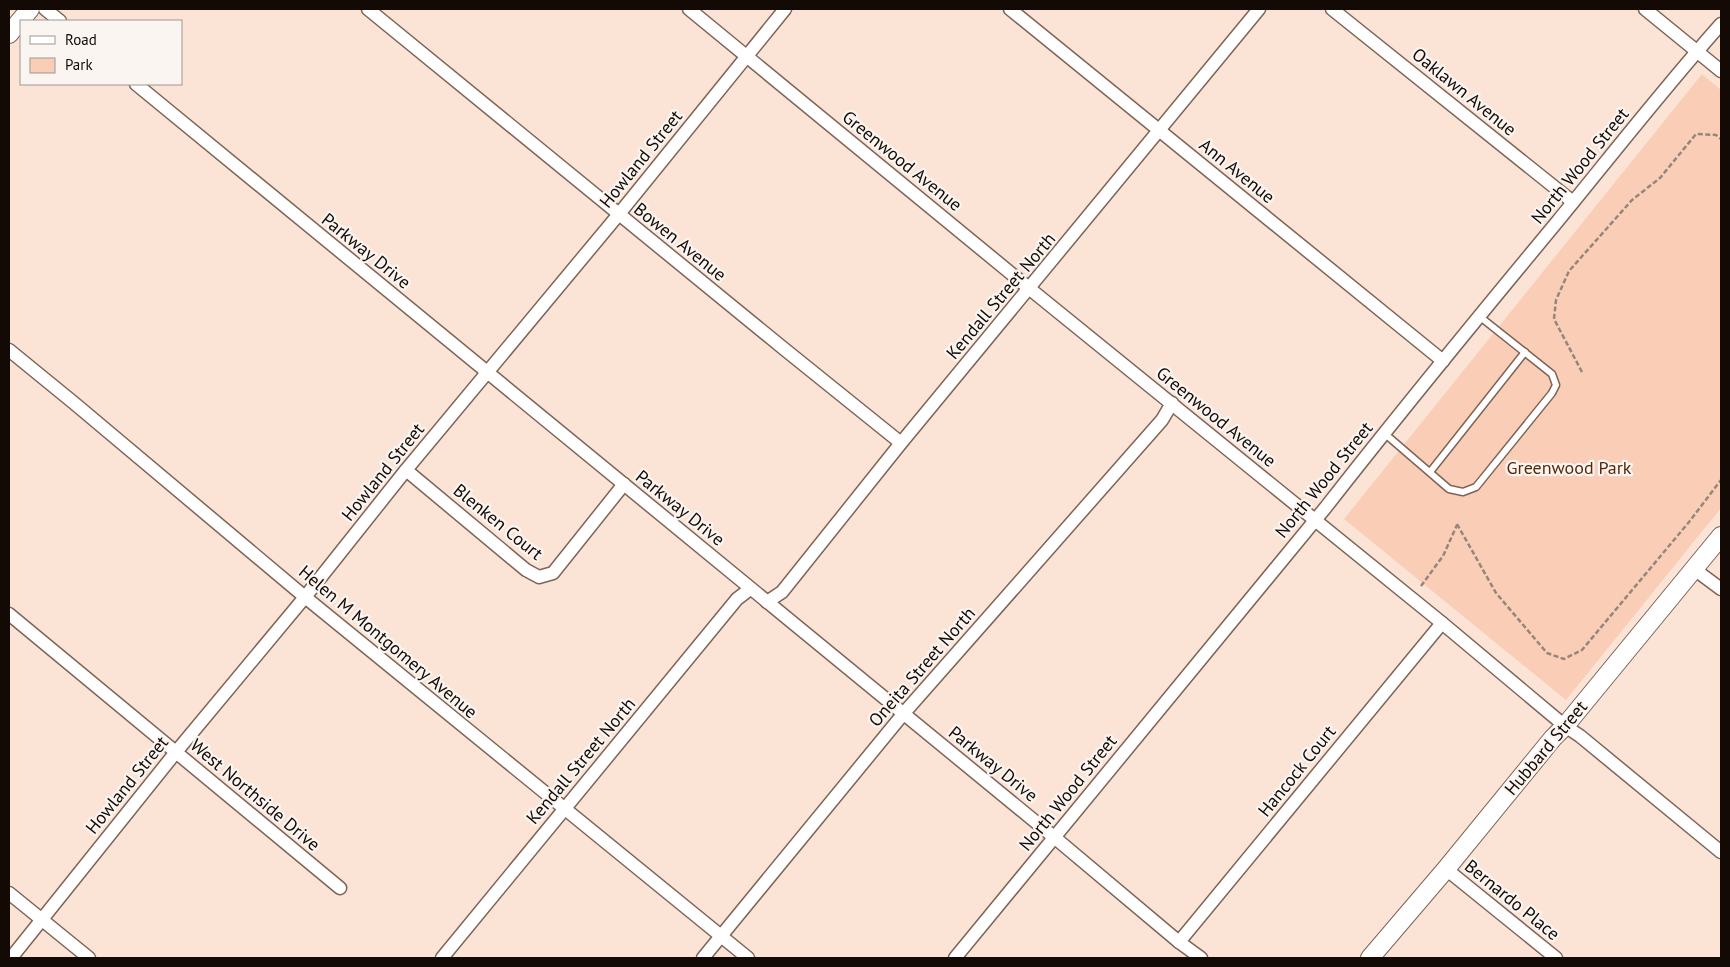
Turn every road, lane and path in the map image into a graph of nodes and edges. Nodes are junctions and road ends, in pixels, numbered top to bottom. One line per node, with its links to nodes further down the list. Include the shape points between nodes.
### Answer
1 (30, 9): 10 (street)
2 (45, 9): 11 (street)
3 (368, 9): 22 (street, Bowen Avenue)
4 (689, 9): 16 (street, Greenwood Avenue)
5 (785, 9): 16 (street, Howland Street)
6 (1010, 9): 19 (street, Ann Avenue)
7 (1259, 9): 19 (street, Kendall Street North)
8 (1332, 9): 21 (street, Oaklawn Avenue)
9 (1645, 9): 15 (street)
10 (21, 20)
11 (59, 20)
12 (20, 21): 14 (street)
13 (1721, 24): 15 (street, North Wood Street)
14 (9, 34)
15 (1697, 52): 17 (street); 21 (street, North Wood Street)
16 (747, 56): 22 (street, Howland Street); 23 (street, Greenwood Avenue)
17 (1721, 71)
18 (137, 85): 29 (street, Parkway Drive)
19 (1159, 130): 23 (street, Kendall Street North); 27 (street, Ann Avenue)
20 (1721, 139): 28 (path, via 1716,135 1696,134 1660,178 1632,200 1569,271 1556,300 1554,319)
21 (1573, 202): 24 (street, North Wood Street)
22 (619, 214): 29 (street, Howland Street); 32 (street, Bowen Avenue)
23 (1030, 289): 30 (street, Greenwood Avenue); 32 (street, Kendall Street North)
24 (1479, 316): 26 (lane); 27 (street, North Wood Street)
25 (9, 350): 43 (street, Helen M Montgomery Avenue)
26 (1524, 352): 34 (lane); 34 (lane, via 1552,374 1556,385 1552,393 1476,487 1463,492 1450,489)
27 (1443, 361): 31 (street, North Wood Street)
28 (1582, 372)
29 (487, 373): 33 (street, Howland Street); 36 (street, Parkway Drive)
30 (1172, 403): 37 (street, Greenwood Avenue); 47 (street, Oneita Street North, via 1162,420)
31 (1384, 433): 34 (lane); 37 (street, North Wood Street)
32 (901, 443): 44 (street, Kendall Street North, via 782,592)
33 (406, 470): 36 (street, Blenken Court, via 526,570 539,577 554,572); 43 (street, Howland Street)
34 (1430, 472)
35 (1721, 480): 40 (path, via 1582,650 1564,658 1547,653 1496,593 1457,524 1443,556)
36 (624, 484): 41 (street, Parkway Drive)
37 (1314, 520): 46 (street, Greenwood Avenue); 51 (street, North Wood Street)
38 (1721, 536): 39 (street, Hubbard Street)
39 (1694, 569): 42 (street); 48 (street, Hubbard Street)
40 (1421, 586)
41 (750, 588): 44 (street, Parkway Drive); 50 (street, Kendall Street North, via 736,599)
42 (1721, 589)
43 (305, 597): 49 (street, Howland Street); 50 (street, Helen M Montgomery Avenue)
44 (768, 602): 47 (street, Parkway Drive)
45 (9, 614): 49 (street, West Northside Drive)
46 (1442, 623): 48 (street, Greenwood Avenue); 58 (street, Hancock Court)
47 (904, 713): 51 (street, Parkway Drive); 57 (street, Oneita Street North)
48 (1565, 726): 52 (street, Greenwood Avenue); 53 (street, Hubbard Street)
49 (176, 752): 54 (street, West Northside Drive); 56 (street, Howland Street)
50 (563, 809): 57 (street, Helen M Montgomery Avenue); 61 (street, Kendall Street North)
51 (1054, 837): 58 (street, Parkway Drive); 64 (street, North Wood Street)
52 (1721, 852)
53 (1446, 869): 66 (street, Hubbard Street); 67 (street, Bernardo Place)
54 (340, 888)
55 (9, 893): 56 (street)
56 (42, 920): 59 (street, Howland Street); 60 (street)
57 (721, 937): 62 (street, Oneita Street North); 63 (street, Helen M Montgomery Avenue)
58 (1179, 942): 65 (street, Parkway Drive)
59 (11, 958)
60 (90, 958)
61 (442, 958)
62 (704, 958)
63 (748, 958)
64 (955, 958)
65 (1201, 958)
66 (1370, 958)
67 (1556, 958)

